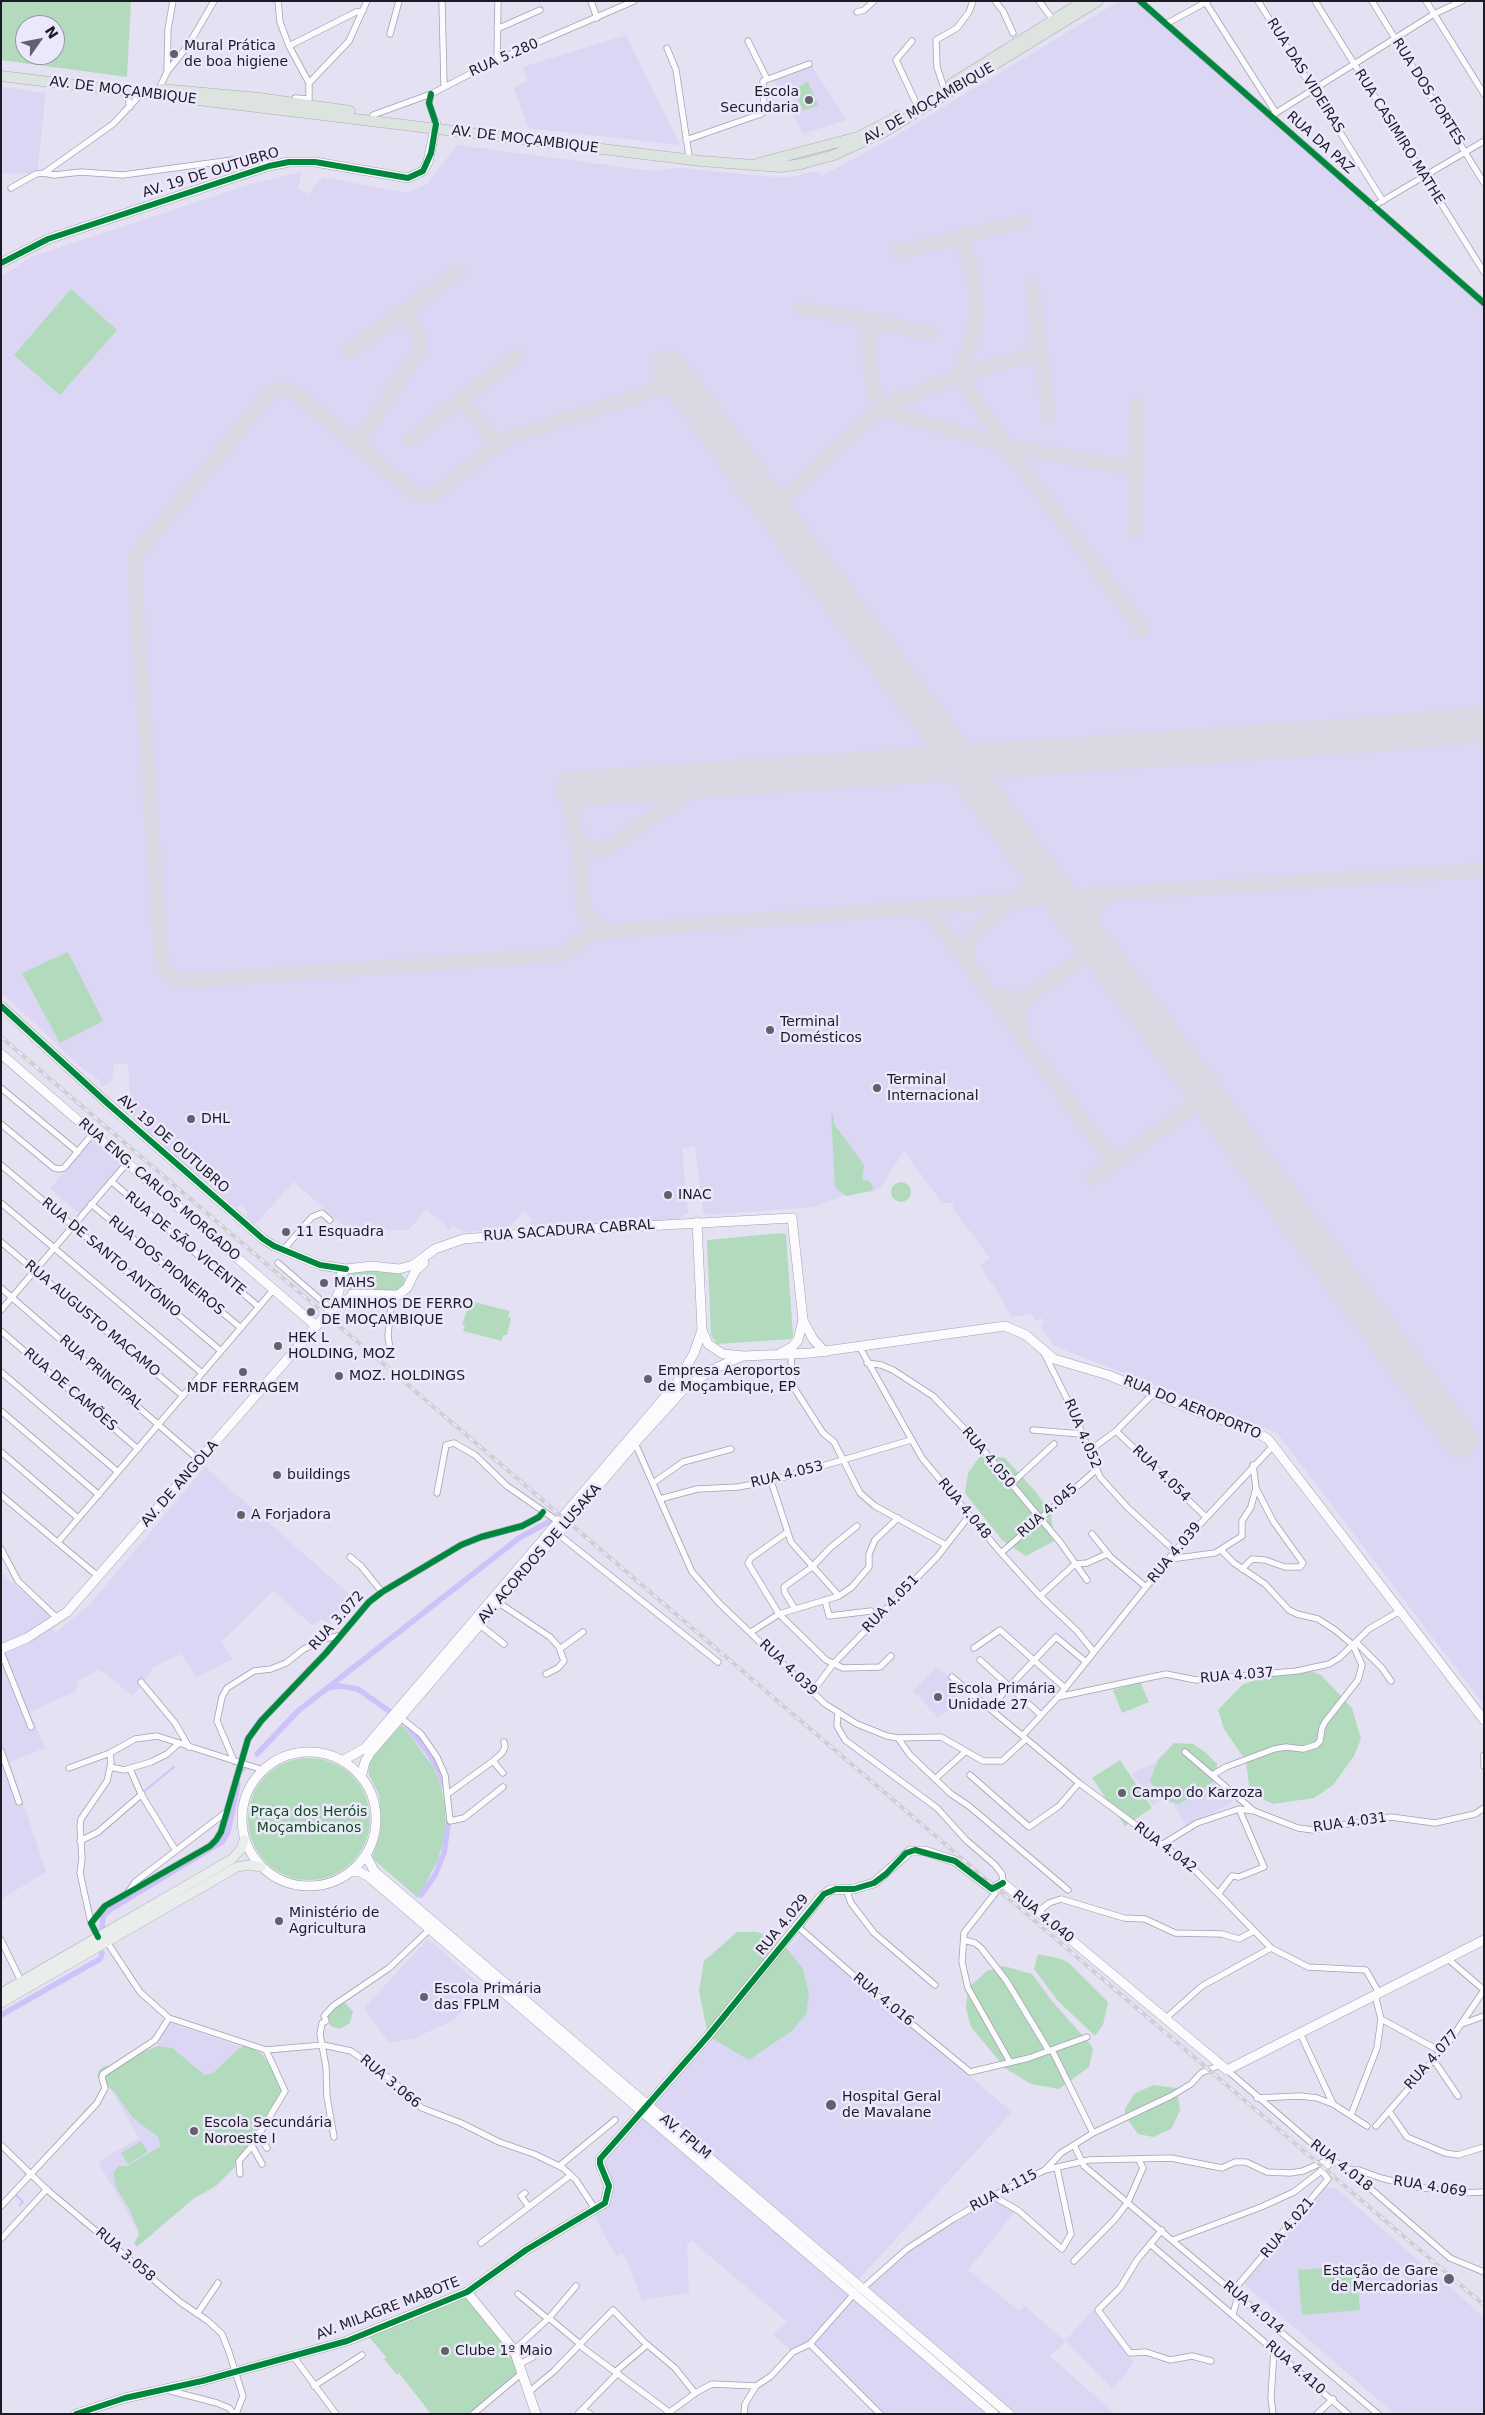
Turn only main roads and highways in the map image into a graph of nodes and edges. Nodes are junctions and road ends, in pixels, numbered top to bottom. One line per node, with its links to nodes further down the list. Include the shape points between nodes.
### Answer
1 (1084, 1): 3 (highway)
2 (1098, 1): 3 (highway)
3 (1016, 42): 6 (highway, AV. DE MOÇAMBIQUE, via 917,105 858,137 758,163); 6 (highway, AV. DE MOÇAMBIQUE, via 884,132 834,156 801,164 757,166 701,161)
4 (1, 69): 6 (highway, AV. DE MOÇAMBIQUE, via 259,98)
5 (1, 76): 6 (highway, AV. DE MOÇAMBIQUE)
6 (435, 127): 7 (main road, AV. 19 DE OUTUBRO, via 428,162 423,171 408,178 315,162 269,166 48,239)
7 (1, 263)
8 (1, 1006): 12 (main road, AV. 19 DE OUTUBRO, via 152,1144 263,1239)
9 (1, 1054): 20 (main road, RUA ENG. CARLOS MORGADO, via 274,1289)
10 (697, 1222): 11 (main road, RUA SACADURA CABRAL, via 463,1239); 19 (main road, via 792,1218); 21 (main road)
11 (443, 1245): 13 (main road, RUA SACADURA CABRAL, via 419,1263); 16 (main road, RUA SACADURA CABRAL, via 416,1270)
12 (320, 1265): 14 (main road, AV. 19 DE OUTUBRO); 15 (main road)
13 (399, 1268): 14 (main road, AV. 19 DE OUTUBRO, via 372,1266); 16 (main road, via 406,1274)
14 (346, 1269): 15 (main road)
15 (340, 1283): 17 (main road, via 346,1292); 18 (main road)
16 (408, 1283): 17 (main road, RUA SACADURA CABRAL, via 403,1292 392,1296)
17 (356, 1294): 18 (main road)
18 (330, 1309): 20 (main road, AV. DE ANGOLA)
19 (803, 1320): 22 (main road, via 813,1339); 23 (main road, via 798,1340)
20 (319, 1323): 25 (main road, AV. DE ANGOLA, via 100,1577 58,1619)
21 (702, 1330): 24 (main road, RUA DO AEROPORTO, via 713,1349 723,1354); 27 (main road, AV. ACORDOS DE LUSAKA, via 694,1353 677,1383 365,1748)
22 (825, 1352): 23 (main road, RUA DO AEROPORTO); 26 (main road, RUA DO AEROPORTO, via 1005,1326 1026,1335 1054,1359 1108,1374 1268,1439)
23 (777, 1355): 24 (main road, RUA DO AEROPORTO)
24 (744, 1356): 28 (main road, AV. ACORDOS DE LUSAKA, via 694,1381 635,1443 370,1753)
25 (1, 1650)
26 (1484, 1720)
27 (342, 1761): 28 (main road); 29 (main road, via 322,1754 301,1752 280,1758 263,1770 246,1795 242,1810)
28 (361, 1777): 30 (main road, via 369,1789 376,1815 372,1843)
29 (244, 1840): 31 (main road); 33 (main road, via 238,1855)
30 (366, 1855): 32 (main road); 38 (main road, AV. FPLM, via 374,1870 462,1944)
31 (261, 1868): 32 (main road, via 281,1881 304,1887 336,1882); 33 (main road, via 237,1867)
32 (351, 1872): 38 (main road, via 369,1877)
33 (200, 1883): 36 (main road); 37 (main road, via 107,1942)
34 (1003, 1883): 35 (main road, RUA 4.040, via 1223,2067 1300,2034); 38 (main road, RUA 4.029, via 992,1889 955,1861 914,1850 906,1853 878,1881 824,1894 708,2036)
35 (1484, 1940)
36 (1, 1993)
37 (1, 2003)
38 (640, 2107): 39 (main road, AV. MILAGRE MABOTE, via 600,2159 609,2186 605,2203 526,2250); 40 (main road, AV. FPLM, via 664,2120); 41 (main road, AV. FPLM)
39 (467, 2292): 42 (main road, AV. MILAGRE MABOTE, via 347,2341); 43 (main road, via 514,2350)
40 (887, 2309): 41 (main road); 45 (main road, AV. FPLM)
41 (881, 2317): 44 (main road, AV. FPLM)
42 (76, 2414)
43 (535, 2414)
44 (994, 2414)
45 (1009, 2414)

